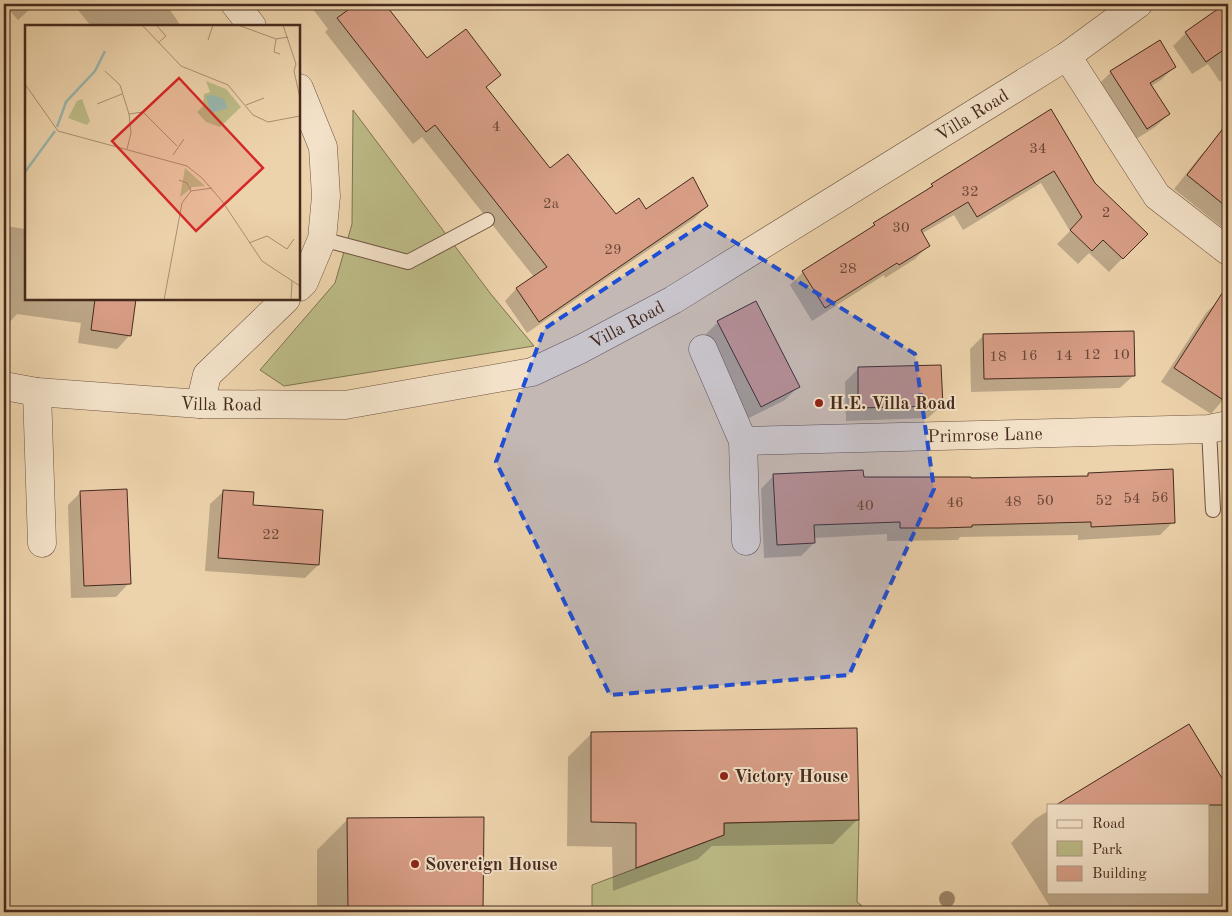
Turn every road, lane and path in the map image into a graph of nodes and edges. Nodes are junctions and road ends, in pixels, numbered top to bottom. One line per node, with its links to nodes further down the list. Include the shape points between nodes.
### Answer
1 (235, 4): 3 (street)
2 (1138, 4): 4 (street, Villa Road)
3 (251, 25)
4 (1066, 56): 8 (street, via 1157,196); 14 (street, Villa Road, via 673,300 532,372 345,405)
5 (300, 90): 7 (street, via 323,147 326,196)
6 (486, 220): 7 (lane, via 408,262)
7 (322, 239): 9 (street)
8 (1228, 251)
9 (300, 286)
10 (285, 300): 14 (street, via 207,375)
11 (703, 349): 16 (street)
12 (4, 386): 13 (street, Villa Road)
13 (37, 392): 14 (street, Villa Road); 19 (street)
14 (200, 404)
15 (1219, 427): 16 (street, Primrose Lane); 17 (lane)
16 (743, 441): 18 (street)
17 (1213, 510)
18 (746, 541)
19 (42, 543)

